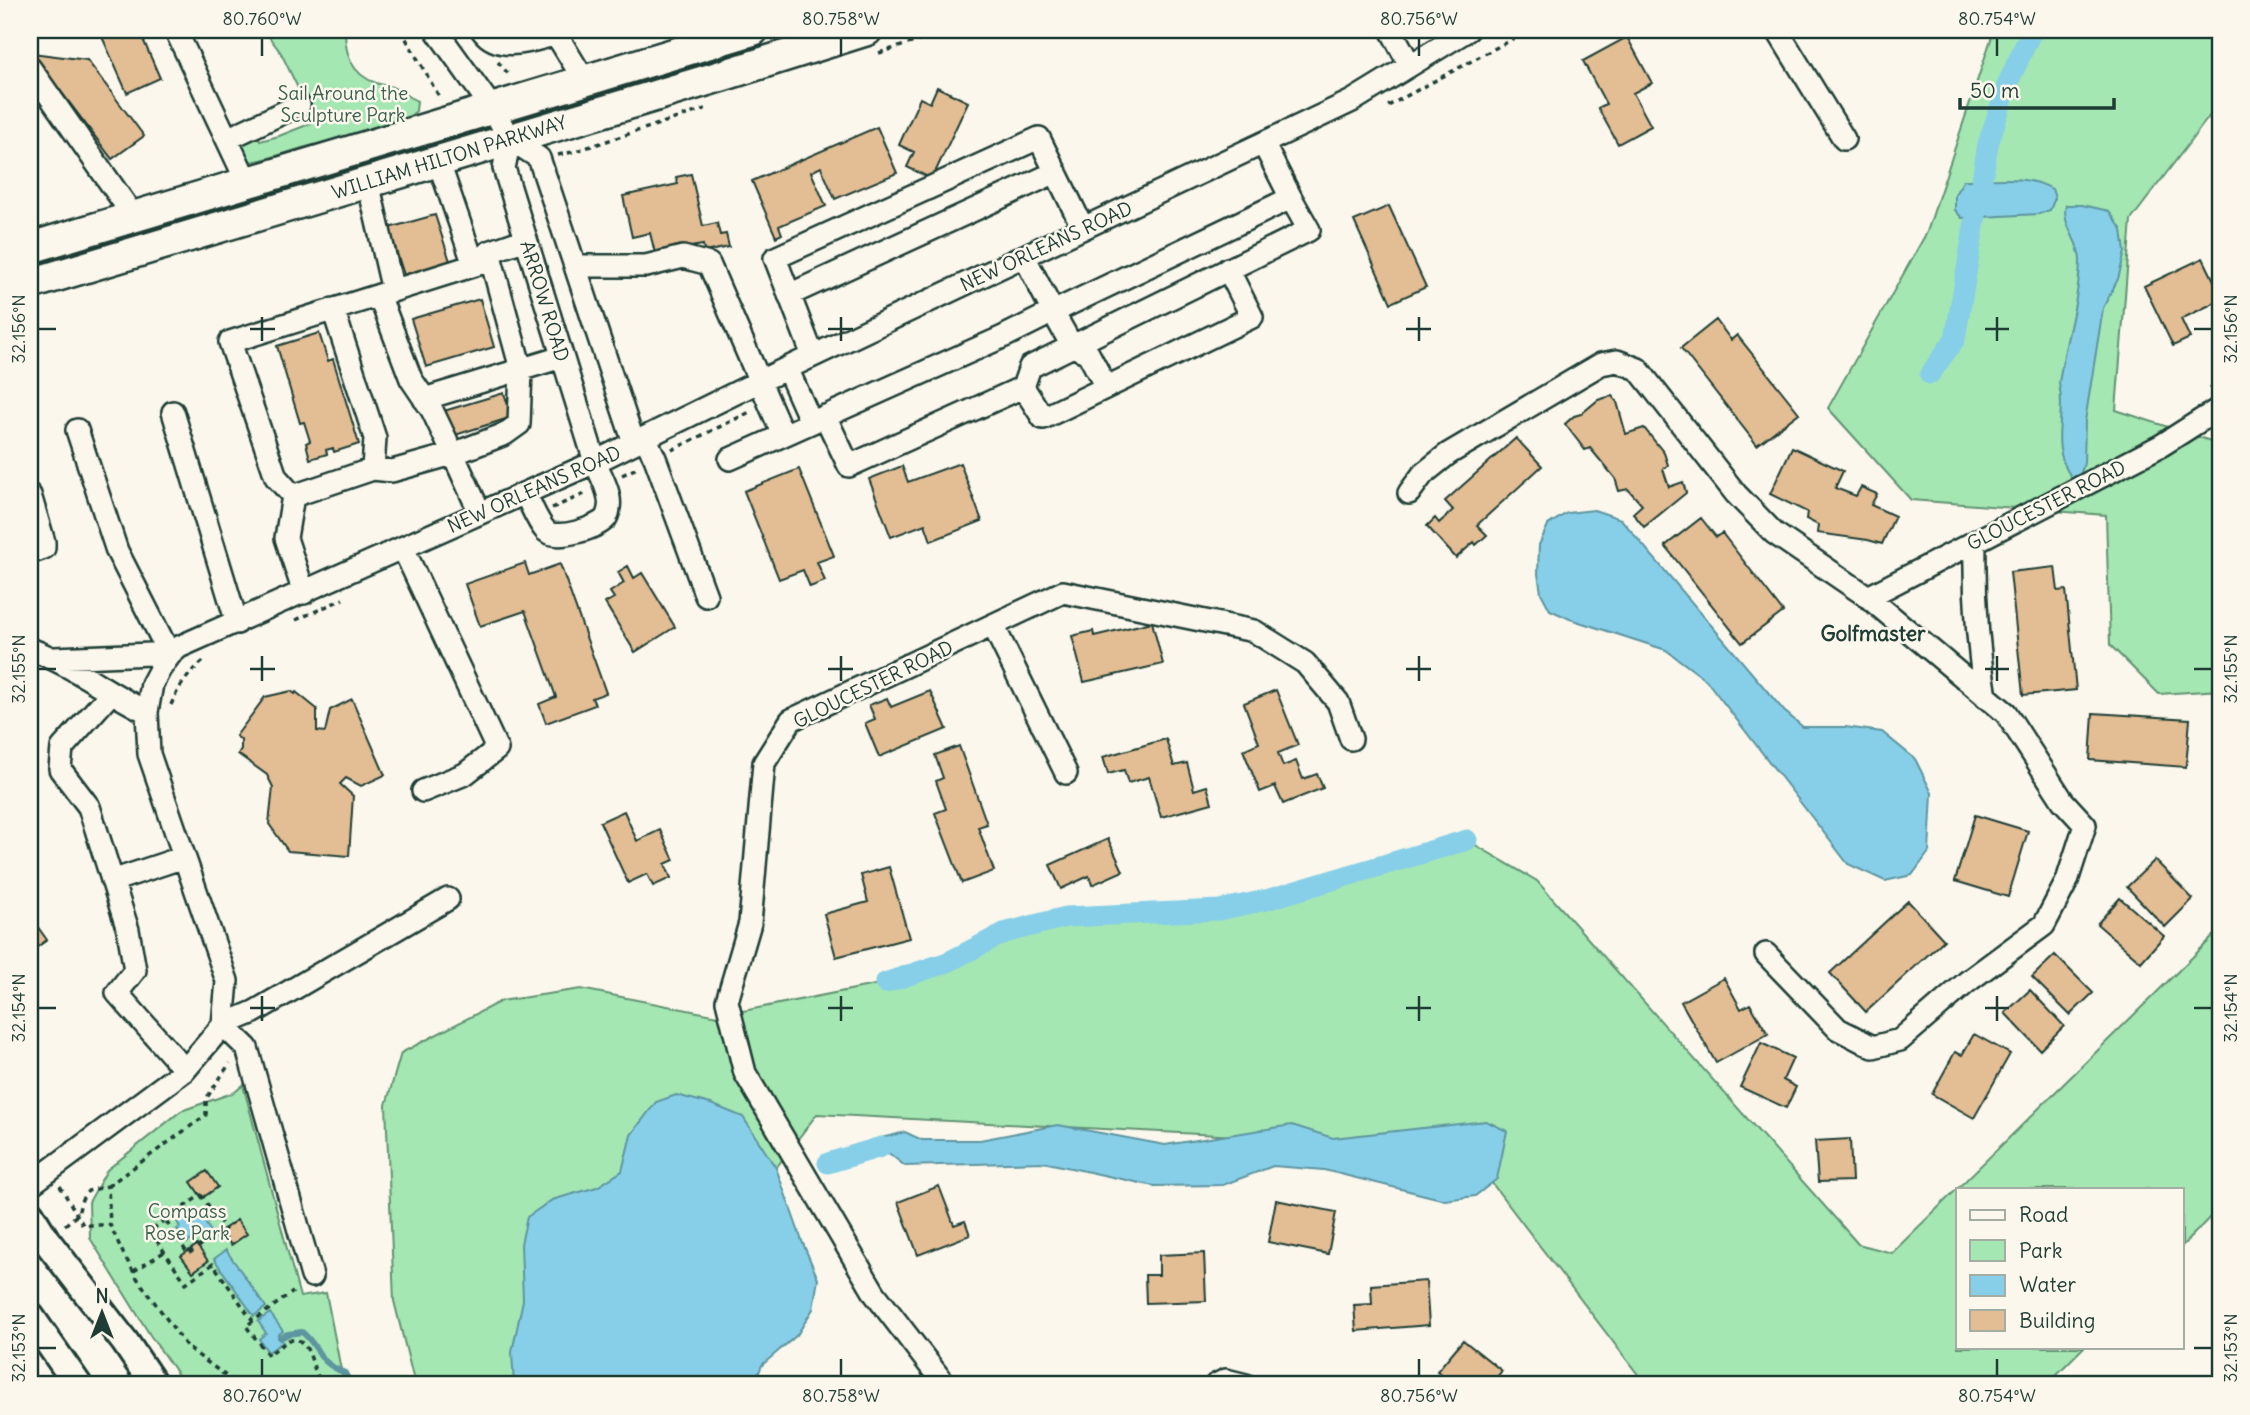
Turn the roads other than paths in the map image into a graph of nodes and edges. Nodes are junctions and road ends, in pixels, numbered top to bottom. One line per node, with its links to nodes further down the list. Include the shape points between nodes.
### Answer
1 (436, 30): 14 (street, ARROW ROAD)
2 (482, 30): 9 (street, via 500,44 534,41)
3 (753, 30): 12 (highway, WILLIAM HILTON PARKWAY)
4 (867, 30): 16 (highway, WILLIAM HILTON PARKWAY)
5 (1391, 30): 10 (street)
6 (1468, 30): 10 (street, NEW ORLEANS ROAD)
7 (1777, 30): 17 (street)
8 (179, 31): 15 (street)
9 (559, 32): 12 (street)
10 (1410, 65): 18 (street, NEW ORLEANS ROAD, via 1352,101)
11 (30, 68): 24 (street)
12 (584, 80): 14 (highway, WILLIAM HILTON PARKWAY)
13 (299, 105): 15 (street)
14 (492, 108): 16 (street, ARROW ROAD); 21 (highway, WILLIAM HILTON PARKWAY)
15 (227, 139): 21 (street)
16 (510, 139): 19 (highway, WILLIAM HILTON PARKWAY); 26 (street, ARROW ROAD, via 504,168); 30 (street, ARROW ROAD, via 539,158)
17 (1844, 139)
18 (1263, 143): 23 (street); 25 (street, NEW ORLEANS ROAD)
19 (438, 160): 22 (highway, WILLIAM HILTON PARKWAY); 29 (street)
20 (1056, 172): 25 (street); 34 (street); 34 (street, via 1039,138 775,258)
21 (247, 182): 24 (highway, WILLIAM HILTON PARKWAY)
22 (368, 182): 32 (highway, WILLIAM HILTON PARKWAY); 33 (street)
23 (1291, 198): 31 (street, via 1309,230); 36 (street)
24 (134, 217): 27 (highway, WILLIAM HILTON PARKWAY)
25 (1083, 228): 28 (street, NEW ORLEANS ROAD)
26 (526, 240): 29 (street, via 489,252); 39 (street, ARROW ROAD)
27 (30, 248)
28 (1024, 256): 36 (street); 38 (street, NEW ORLEANS ROAD)
29 (483, 262): 33 (street); 41 (street)
30 (575, 266): 42 (street, via 646,266 683,257 709,264); 51 (street, ARROW ROAD)
31 (1228, 269): 37 (street); 44 (street, via 1252,317)
32 (30, 284)
33 (386, 293): 35 (street); 45 (street, via 411,379)
34 (789, 295): 38 (street)
35 (333, 310): 55 (street, via 375,438); 59 (street, via 230,342 276,477)
36 (1053, 312): 37 (street); 48 (street)
37 (1072, 346): 43 (street, via 1030,367); 44 (street, via 1088,353)
38 (813, 356): 40 (street, NEW ORLEANS ROAD)
39 (562, 357): 41 (street); 54 (street, ARROW ROAD)
40 (786, 368): 42 (street, NEW ORLEANS ROAD); 48 (street)
41 (522, 369): 45 (street); 52 (street, via 519,424)
42 (760, 381): 50 (street); 51 (street, NEW ORLEANS ROAD)
43 (1023, 387): 44 (street, via 1043,418); 48 (street, via 849,466)
44 (1106, 387)
45 (424, 399): 52 (street)
46 (2220, 408): 61 (street, GLOUCESTER ROAD, via 2162,445)
47 (173, 412): 67 (street)
48 (818, 419): 50 (street)
49 (77, 430): 70 (street, via 117,551)
50 (783, 435): 53 (street)
51 (639, 440): 54 (street, NEW ORLEANS ROAD); 65 (street, ARROW ROAD, via 655,458)
52 (453, 454): 55 (street, via 392,471); 60 (street)
53 (730, 459)
54 (595, 462): 56 (street, NEW ORLEANS ROAD); 56 (street, ARROW ROAD, via 610,500 606,517 596,524 552,535)
55 (373, 469): 59 (street)
56 (525, 493): 60 (street, NEW ORLEANS ROAD)
57 (1409, 493): 66 (street, via 1423,474 1448,454 1601,364 1617,362 1638,369 1736,494 1774,533)
58 (30, 495): 63 (street, via 44,548)
59 (293, 496): 64 (street, via 286,538)
60 (480, 513): 62 (street, NEW ORLEANS ROAD)
61 (1975, 542): 66 (street, GLOUCESTER ROAD); 73 (street, via 1974,599)
62 (403, 548): 64 (street, NEW ORLEANS ROAD); 77 (street, via 497,749 464,774)
63 (30, 553)
64 (304, 593): 67 (street, NEW ORLEANS ROAD)
65 (706, 596)
66 (1868, 597): 73 (street)
67 (237, 623): 70 (street, NEW ORLEANS ROAD)
68 (993, 625): 75 (street, GLOUCESTER ROAD, via 1063,592 1254,631 1305,663 1338,702); 76 (street); 90 (street, GLOUCESTER ROAD, via 791,720 764,763 750,923 727,1001 745,1073 875,1294)
69 (30, 649): 71 (street)
70 (170, 655): 71 (street); 74 (street, NEW ORLEANS ROAD, via 152,684)
71 (55, 658): 72 (street)
72 (111, 693): 74 (street); 79 (street, via 62,748 60,769 89,807)
73 (1986, 697): 81 (street, via 2006,713 2063,802 2085,825 2067,881 2044,925 1967,982 1900,1040 1873,1047 1838,1030)
74 (147, 712): 78 (street, NEW ORLEANS ROAD, via 149,754)
75 (1351, 739)
76 (1066, 773)
77 (423, 791)
78 (184, 857): 79 (street); 82 (street, NEW ORLEANS ROAD, via 227,981)
79 (112, 881): 83 (street, via 135,970 117,993)
80 (448, 899): 82 (street, via 254,1012)
81 (1766, 954)
82 (223, 1025): 83 (street); 86 (street, via 247,1048)
83 (185, 1070): 84 (street)
84 (30, 1185)
85 (30, 1214): 89 (main road)
86 (312, 1276)
87 (30, 1316): 88 (main road)
88 (78, 1385)
89 (154, 1385)
90 (945, 1385)
91 (1216, 1385): 92 (street, via 1226,1380)
92 (1247, 1385)

